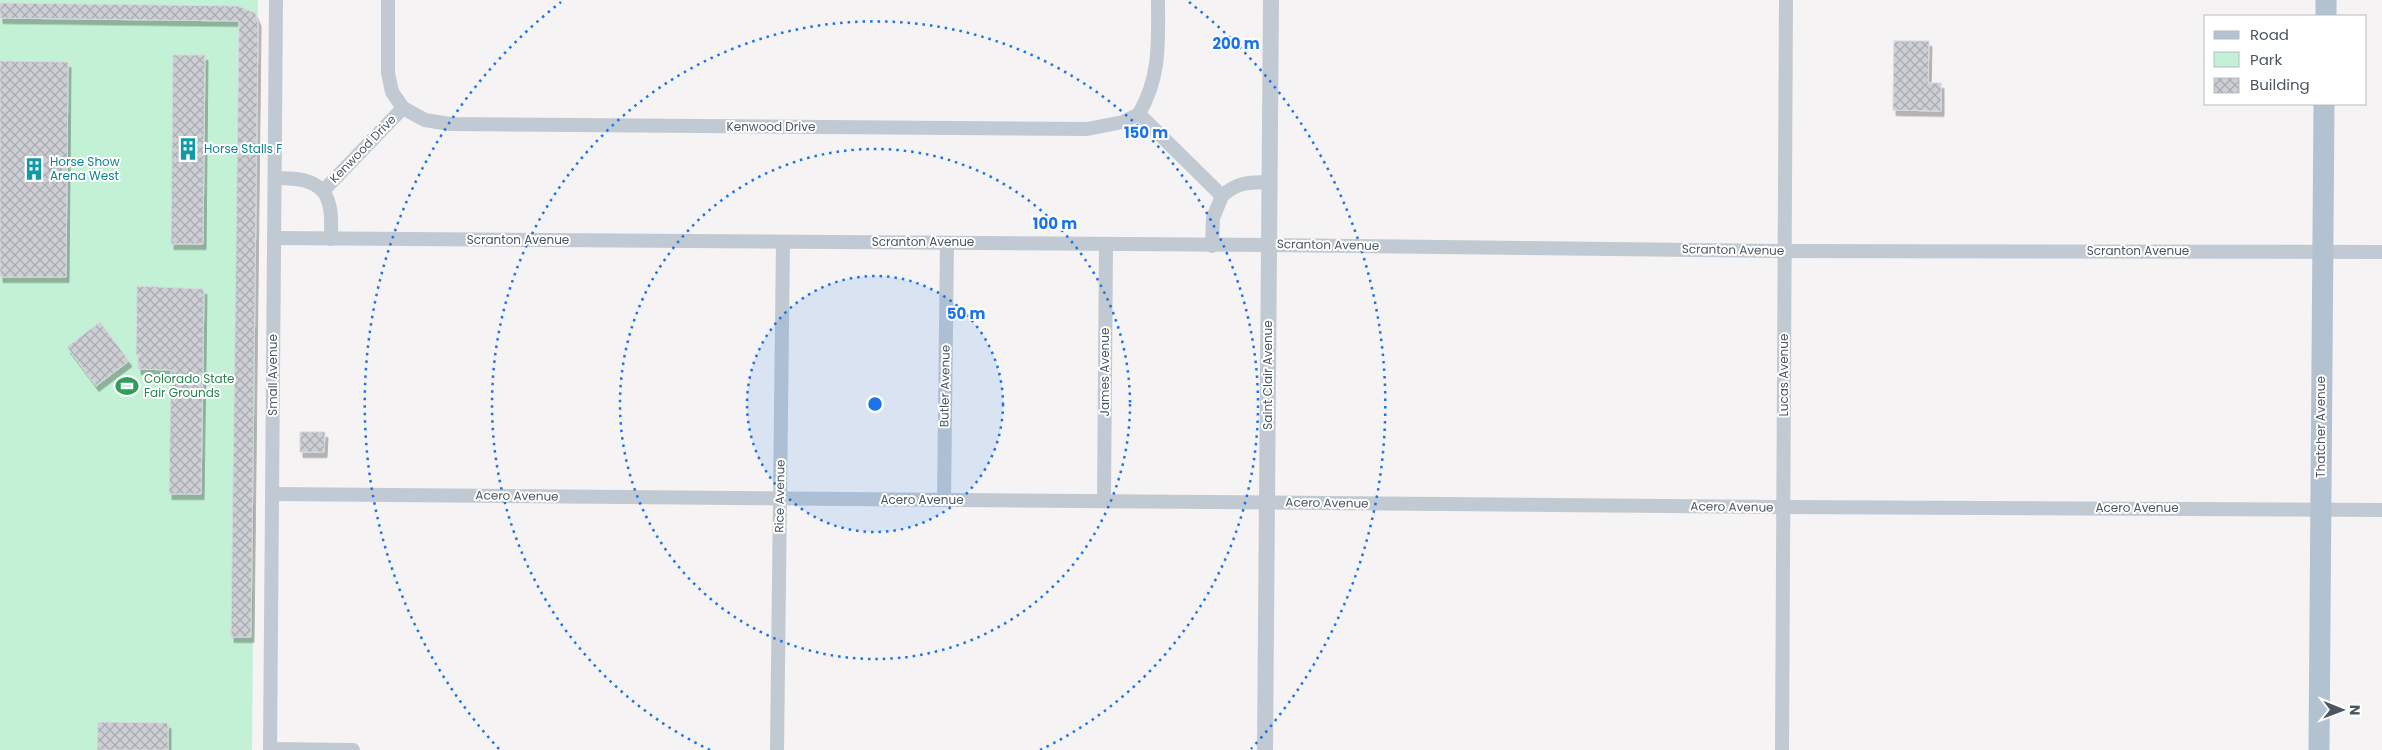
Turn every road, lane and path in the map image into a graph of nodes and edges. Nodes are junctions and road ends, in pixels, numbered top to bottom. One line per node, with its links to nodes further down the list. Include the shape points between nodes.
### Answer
1 (276, 0): 11 (street, Small Avenue)
2 (388, 0): 9 (street, Kenwood Drive, via 388,73 392,92)
3 (1158, 0): 10 (street, via 1155,76 1150,95)
4 (1271, 0): 12 (street, Saint Clair Avenue)
5 (1786, 0): 22 (street, Lucas Avenue)
6 (2326, 0): 7 (main road)
7 (2326, 15)
8 (2324, 105): 23 (main road, Thatcher Avenue)
9 (403, 108): 10 (street, Kenwood Drive, via 426,120 450,124 1087,130 1123,122); 13 (street, Kenwood Drive)
10 (1139, 114): 14 (street)
11 (275, 178): 13 (street, Kenwood Drive, via 305,180 316,183); 15 (street, Small Avenue)
12 (1270, 182): 14 (street, via 1242,182); 20 (street, Saint Clair Avenue)
13 (323, 190): 16 (street, Kenwood Drive, via 331,209)
14 (1222, 196): 21 (street, via 1213,218)
15 (274, 238): 16 (street, Scranton Avenue); 25 (street, Small Avenue)
16 (331, 239): 17 (street, Scranton Avenue)
17 (783, 242): 18 (street, Scranton Avenue); 26 (street, Rice Avenue)
18 (947, 242): 19 (street, Scranton Avenue); 27 (street, Butler Avenue)
19 (1106, 244): 21 (street, Scranton Avenue); 28 (street, James Avenue)
20 (1269, 245): 21 (street, Scranton Avenue); 22 (street, Scranton Avenue); 29 (street, Saint Clair Avenue)
21 (1212, 246)
22 (1785, 251): 23 (street, Scranton Avenue); 30 (street, Lucas Avenue)
23 (2322, 252): 24 (street, Scranton Avenue); 31 (main road, Thatcher Avenue)
24 (2382, 252)
25 (272, 494): 26 (street, Acero Avenue); 33 (street, Small Avenue)
26 (780, 499): 27 (street, Acero Avenue); 35 (street, Rice Avenue)
27 (944, 500): 28 (street, Acero Avenue)
28 (1104, 501): 29 (street, Acero Avenue)
29 (1267, 502): 30 (street, Acero Avenue); 36 (street, Saint Clair Avenue)
30 (1783, 507): 31 (street, Acero Avenue); 37 (street, Lucas Avenue)
31 (2320, 509): 32 (street, Acero Avenue); 38 (main road, Thatcher Avenue)
32 (2382, 510)
33 (270, 750): 34 (street)
34 (353, 750)
35 (777, 750)
36 (1265, 750)
37 (1782, 750)
38 (2319, 750)

